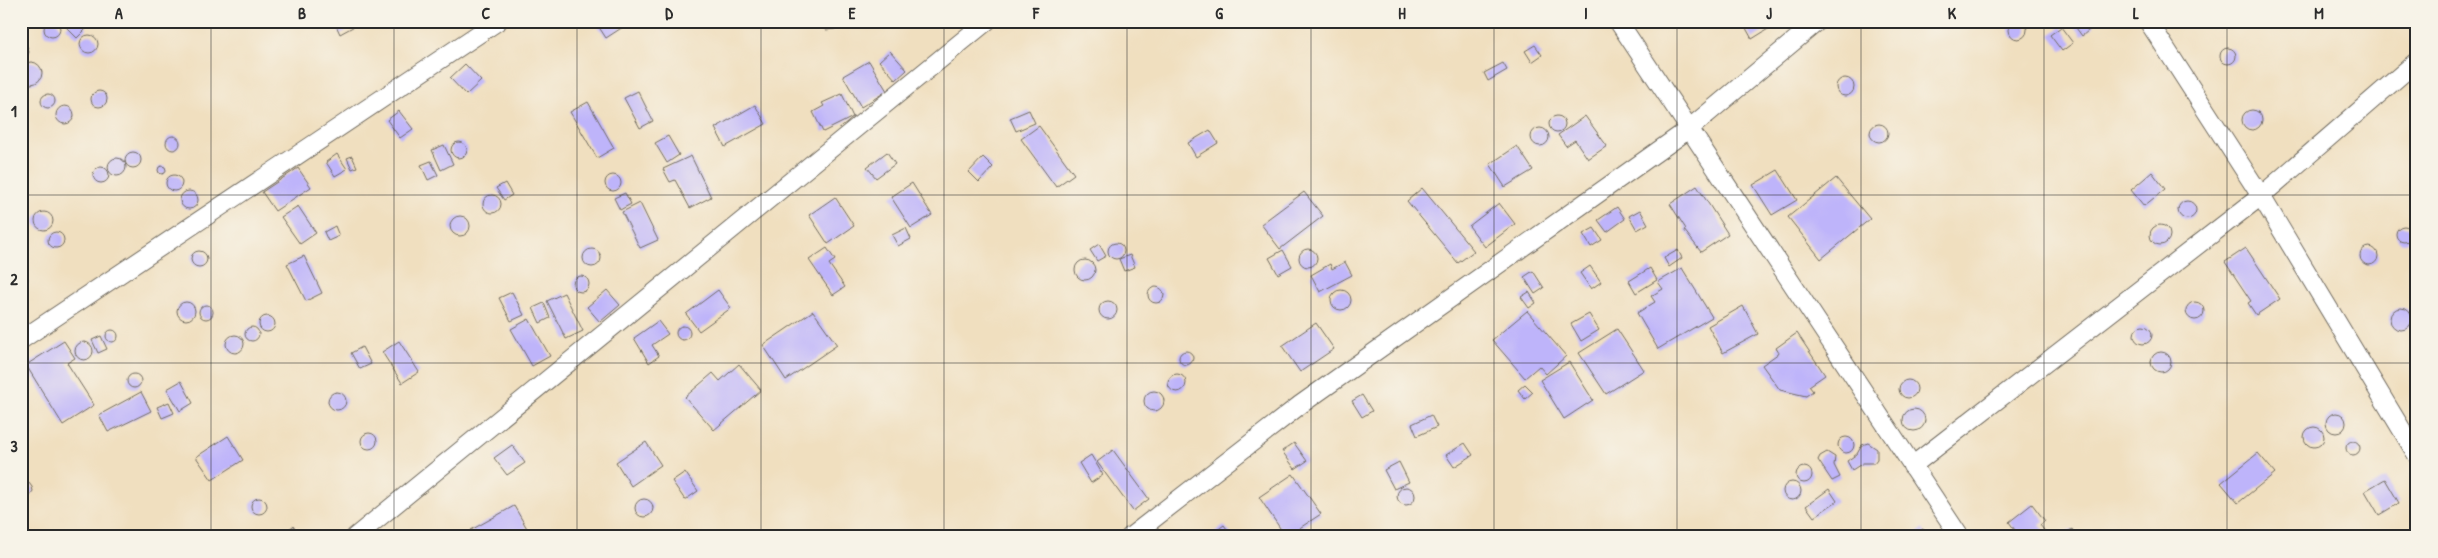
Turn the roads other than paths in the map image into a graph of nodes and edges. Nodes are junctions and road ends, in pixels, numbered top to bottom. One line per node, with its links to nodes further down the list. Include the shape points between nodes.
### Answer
1 (498, 21): 9 (street)
2 (987, 21): 12 (street)
3 (1618, 21): 7 (street)
4 (1818, 21): 7 (street)
5 (2148, 21): 8 (street)
6 (2417, 61): 8 (street)
7 (1689, 129): 11 (street); 13 (street, via 1300,405)
8 (2261, 196): 10 (street); 11 (street)
9 (21, 340)
10 (2417, 455)
11 (1912, 466): 14 (street)
12 (355, 537)
13 (1130, 537)
14 (1960, 537)

